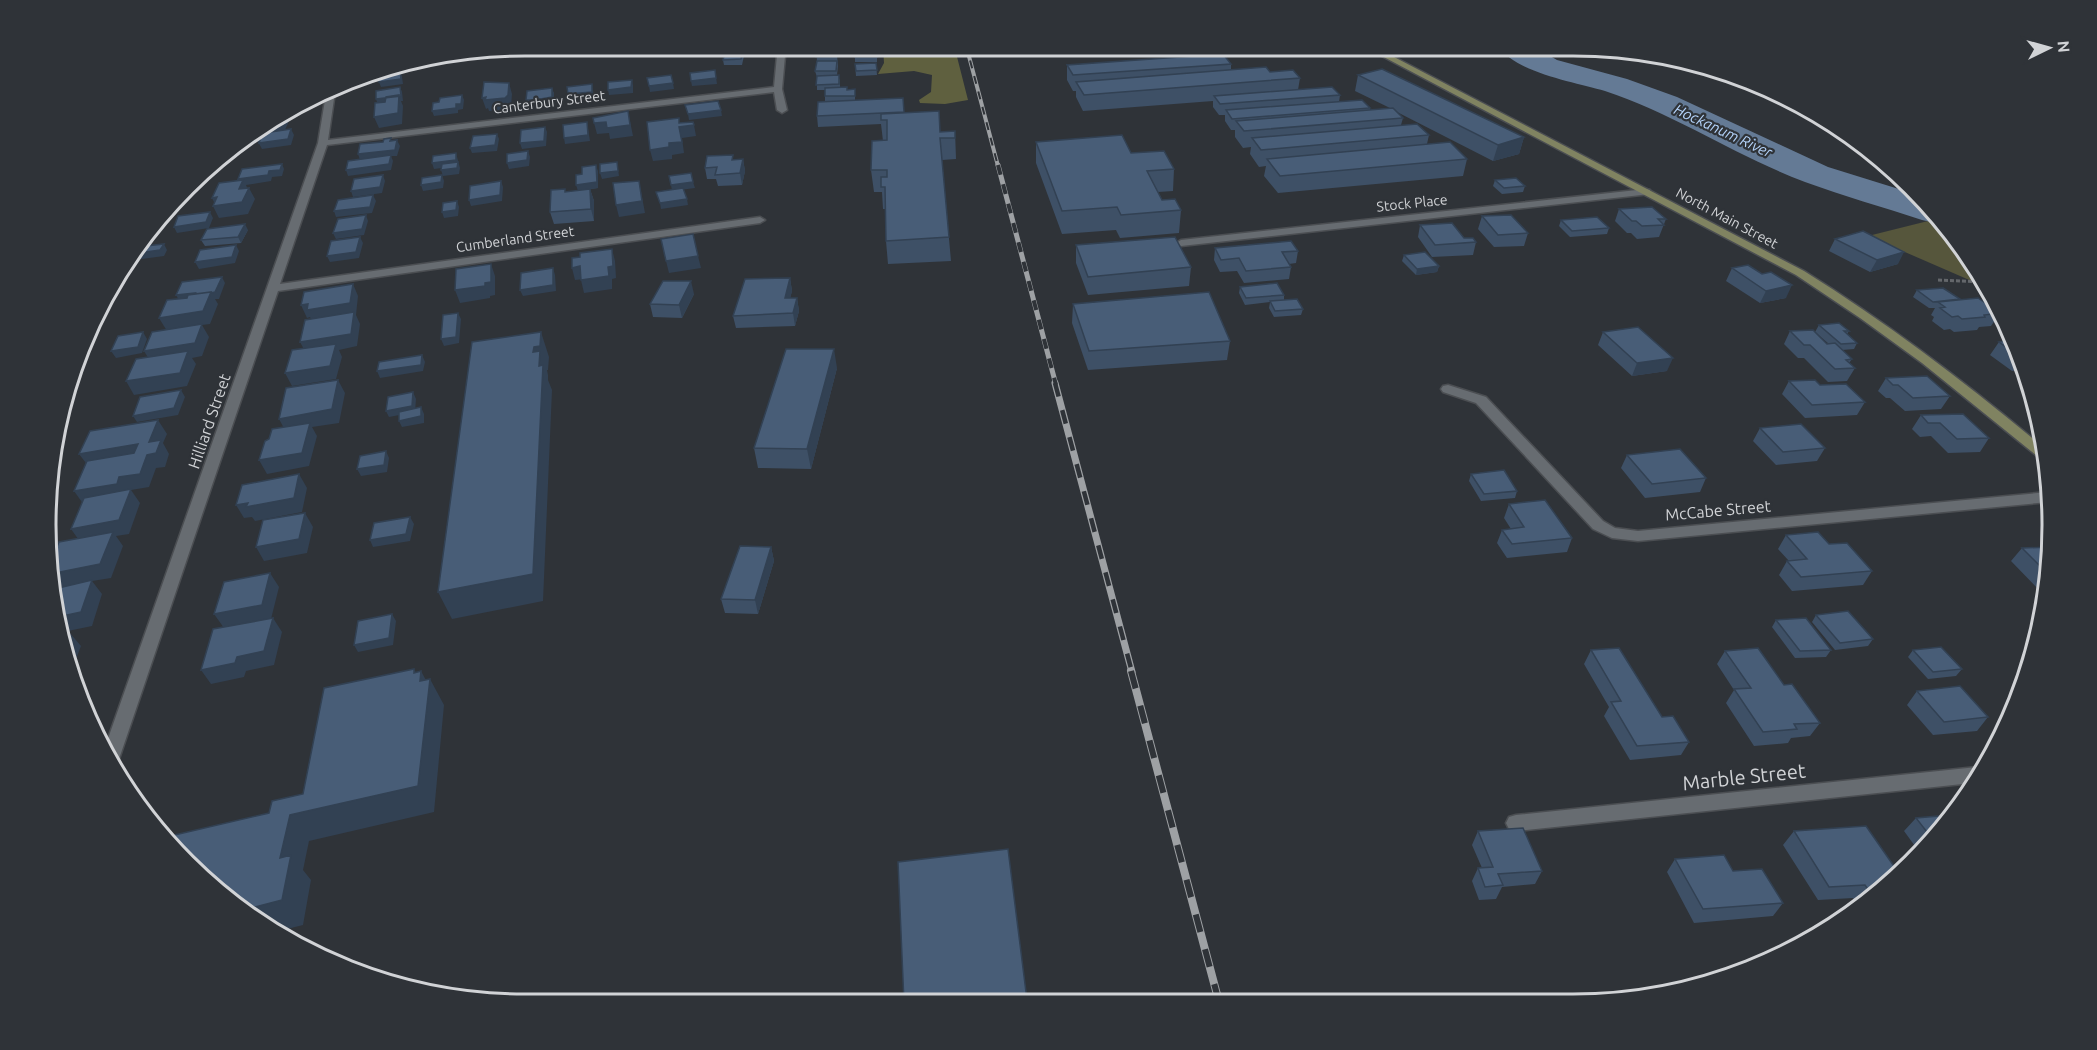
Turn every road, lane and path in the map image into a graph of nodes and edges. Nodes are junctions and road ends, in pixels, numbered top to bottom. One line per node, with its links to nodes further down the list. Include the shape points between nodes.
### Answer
1 (781, 56): 3 (street)
2 (1387, 56): 7 (main road, North Main Street)
3 (778, 89): 5 (street); 6 (street, Canterbury Street)
4 (330, 98): 6 (street, Hilliard Street)
5 (782, 110)
6 (322, 143): 12 (street, Hilliard Street)
7 (1646, 192): 9 (street, Stock Place); 14 (main road, North Main Street, via 1841,298 1935,366)
8 (760, 220): 12 (street, Cumberland Street)
9 (1181, 243)
10 (1938, 280): 11 (path)
11 (1973, 281)
12 (273, 288): 16 (street, Hilliard Street)
13 (1448, 389): 15 (street, McCabe Street, via 1481,400 1598,525 1611,533 1638,536)
14 (2034, 447)
15 (2040, 498)
16 (113, 750)
17 (1969, 776): 18 (street, Marble Street)
18 (1516, 823)

